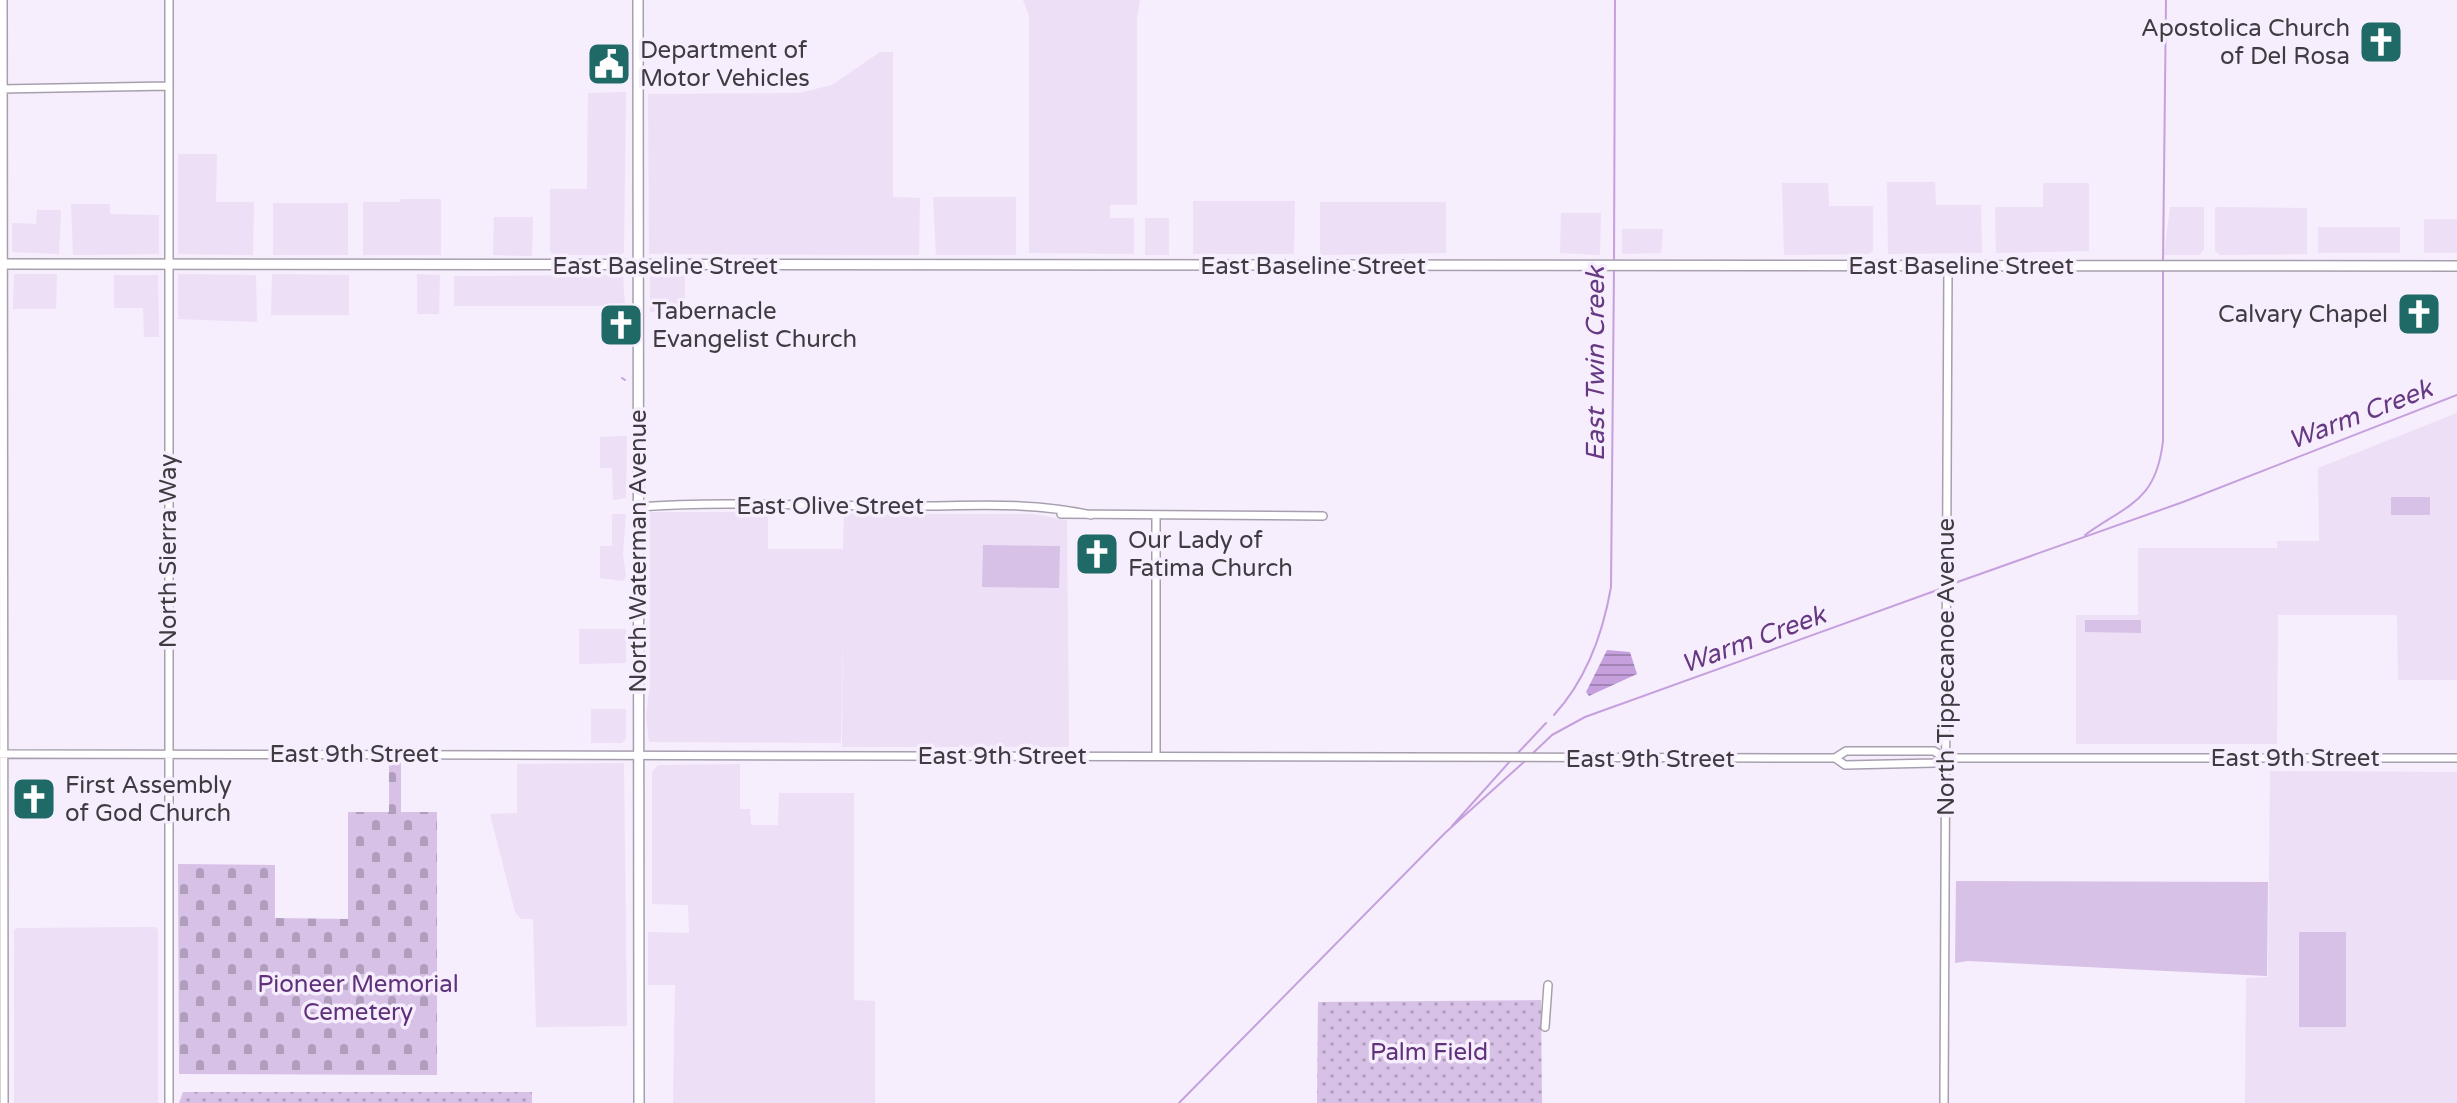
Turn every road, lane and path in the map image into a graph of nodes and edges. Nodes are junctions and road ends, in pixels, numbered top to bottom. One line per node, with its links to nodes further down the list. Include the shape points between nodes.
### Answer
1 (3, 0): 5 (street)
2 (169, 0): 4 (street, North Sierra Way)
3 (638, 0): 8 (main road, North Waterman Avenue)
4 (169, 86): 5 (street); 7 (street, North Sierra Way)
5 (1, 89): 6 (street)
6 (1, 264): 7 (main road, East Baseline Street); 14 (street)
7 (168, 264): 8 (main road, East Baseline Street); 15 (street, North Sierra Way)
8 (638, 266): 9 (main road, East Baseline Street); 11 (main road, North Waterman Avenue)
9 (1948, 266): 10 (main road, East Baseline Street); 19 (street, North Tippecanoe Avenue)
10 (2457, 266)
11 (638, 507): 12 (street, East Olive Street, via 1022,506 1075,516); 16 (main road, North Waterman Avenue)
12 (1156, 516): 13 (street, East Olive Street); 17 (street)
13 (1323, 516)
14 (1, 754): 15 (street, East 9th Street); 23 (street)
15 (169, 754): 16 (street, East 9th Street); 24 (street, North Sierra Way)
16 (638, 756): 17 (street, East 9th Street); 25 (main road, North Waterman Avenue)
17 (1156, 756): 18 (street, East 9th Street)
18 (1835, 758): 19 (street, East 9th Street, via 1845,765 1935,763); 19 (street, East 9th Street, via 1846,751 1934,751)
19 (1943, 758): 20 (street, East 9th Street); 26 (street, North Tippecanoe Avenue)
20 (2457, 758)
21 (1548, 985): 22 (street)
22 (1545, 1027)
23 (4, 1103)
24 (169, 1103)
25 (639, 1103)
26 (1944, 1103)

